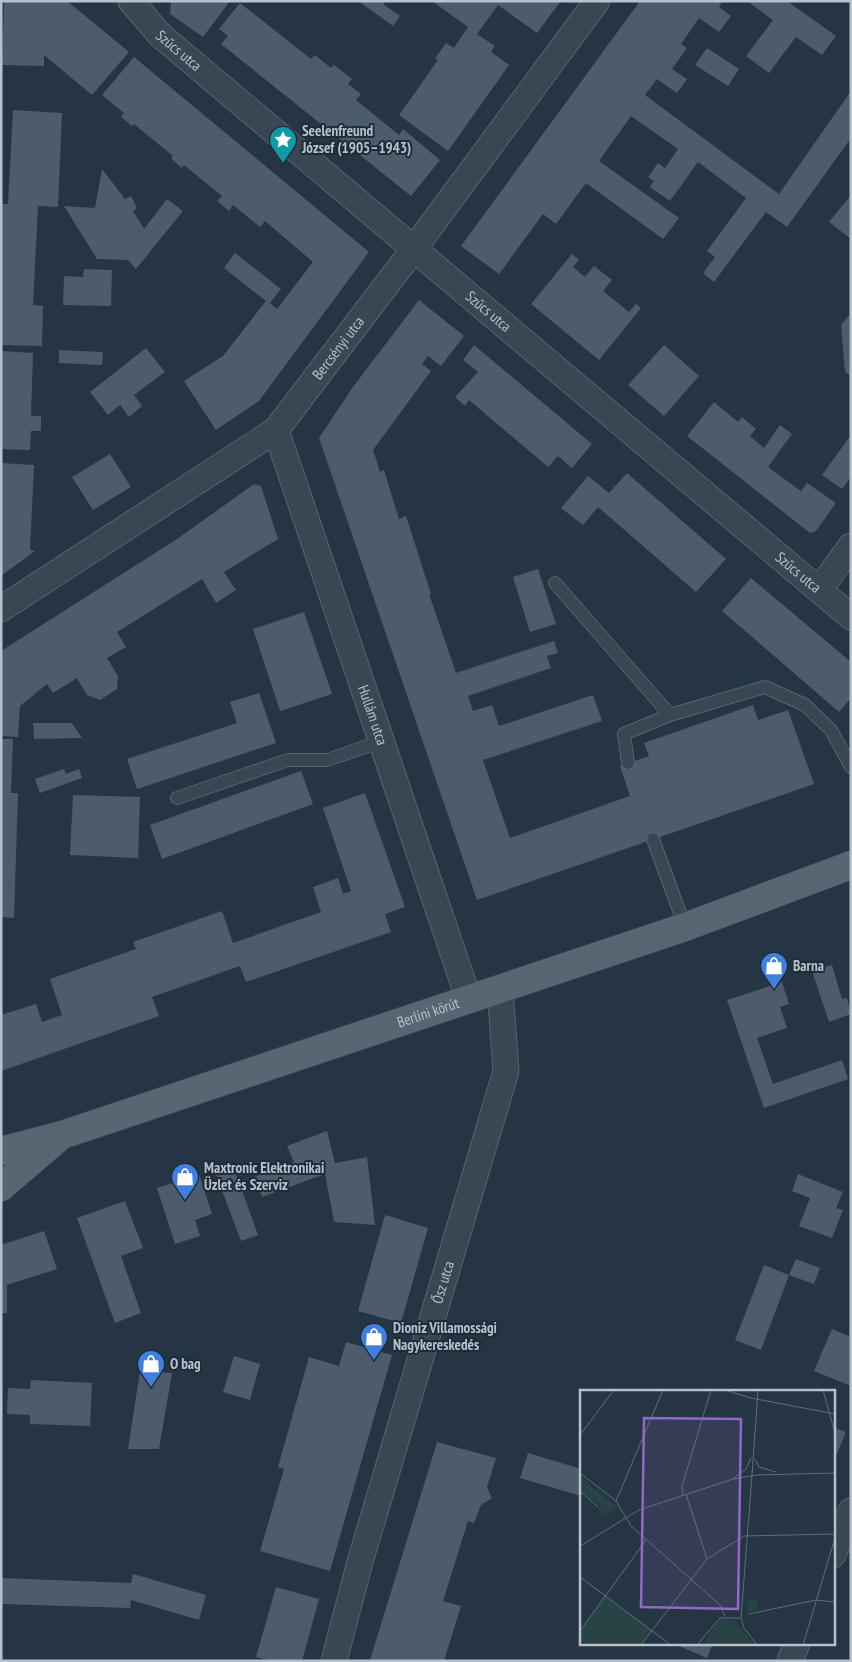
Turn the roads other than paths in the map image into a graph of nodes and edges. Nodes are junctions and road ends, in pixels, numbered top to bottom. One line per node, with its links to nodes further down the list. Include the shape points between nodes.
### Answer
1 (131, 1): 3 (street, Szűcs utca, via 160,35)
2 (597, 1): 3 (street, Bercsényi utca)
3 (413, 250): 4 (street, Bercsényi utca); 7 (street, Szűcs utca)
4 (276, 430): 8 (street, Bercsényi utca); 11 (street, Hullám utca)
5 (851, 546): 7 (street)
6 (555, 583): 10 (lane)
7 (820, 590): 9 (street, Szűcs utca)
8 (1, 609)
9 (851, 617)
10 (670, 715): 12 (lane, via 624,734); 13 (lane, via 765,687 805,705 831,730)
11 (382, 742): 14 (lane, via 327,760 288,760); 19 (street, Hullám utca)
12 (628, 763)
13 (851, 767)
14 (177, 798)
15 (653, 839): 17 (lane)
16 (851, 865): 17 (main road, Berlini körút)
17 (685, 928): 18 (main road, Berlini körút)
18 (500, 989): 19 (main road, Berlini körút); 26 (street, Ősz utca, via 506,1071 363,1552)
19 (469, 1000): 20 (main road, Berlini körút)
20 (62, 1135): 21 (main road, Berlini körút); 22 (main road)
21 (1, 1151)
22 (1, 1187)
23 (851, 1512): 24 (street)
24 (834, 1553)
25 (797, 1644): 27 (street)
26 (336, 1660)
27 (790, 1661)

